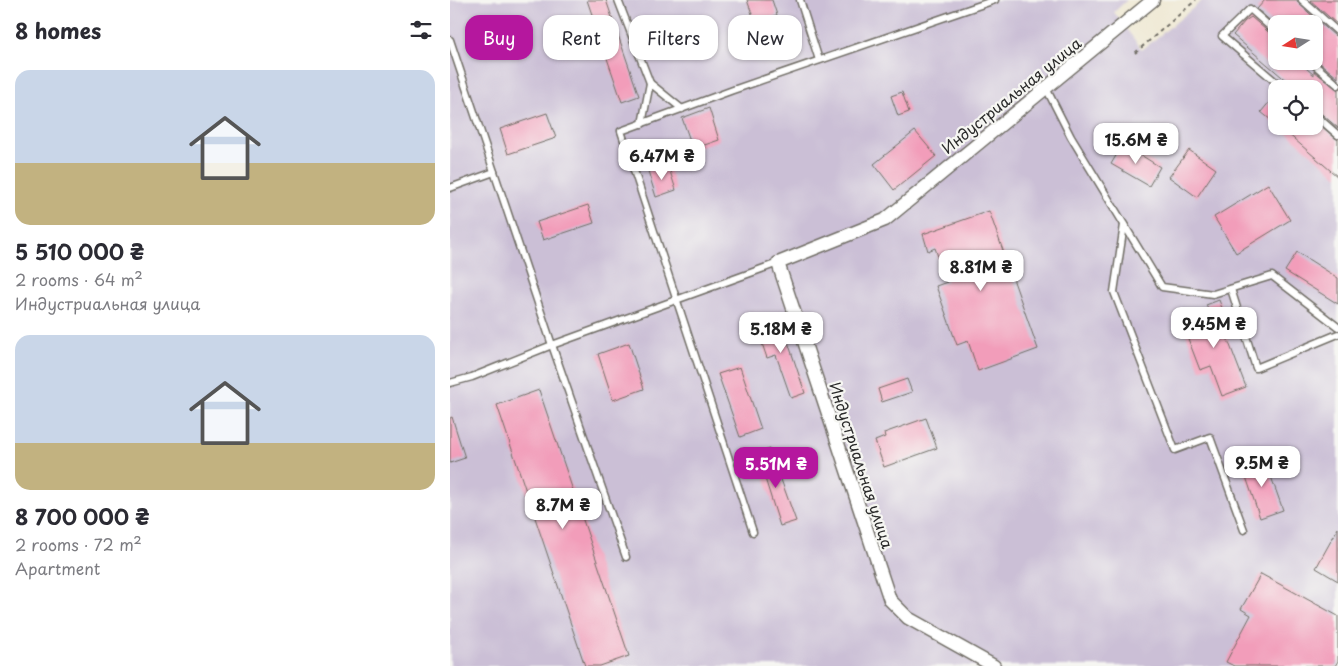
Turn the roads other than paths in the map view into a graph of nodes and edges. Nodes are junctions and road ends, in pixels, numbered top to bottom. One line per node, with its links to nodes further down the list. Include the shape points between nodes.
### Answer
1 (618, 0): 13 (lane)
2 (800, 0): 10 (lane)
3 (995, 0): 6 (lane)
4 (1153, 0): 15 (street, Индустриальная улица)
5 (1302, 0): 8 (lane)
6 (975, 3): 10 (lane)
7 (1268, 25): 12 (lane, via 1250,9 1222,36)
8 (1338, 32)
9 (450, 40): 20 (lane)
10 (819, 60): 16 (lane)
11 (1320, 70): 14 (lane)
12 (1273, 80)
13 (650, 83): 16 (lane); 18 (lane)
14 (1338, 86)
15 (1046, 88): 22 (lane, via 1071,137); 23 (street, Индустриальная улица, via 885,220)
16 (682, 109): 18 (lane)
17 (1323, 122): 19 (lane)
18 (642, 124): 25 (lane, via 620,131)
19 (1338, 135)
20 (494, 172): 21 (lane); 28 (lane)
21 (450, 188)
22 (1124, 225): 24 (lane, via 1162,287 1213,294); 30 (lane, via 1114,292 1175,450 1210,437)
23 (778, 263): 25 (lane); 33 (street, Индустриальная улица, via 890,600 908,618)
24 (1231, 289): 26 (lane, via 1272,276); 27 (lane, via 1256,368)
25 (677, 300): 28 (lane); 31 (lane)
26 (1338, 327)
27 (1338, 334)
28 (552, 345): 29 (lane); 32 (lane)
29 (450, 383)
30 (1244, 530)
31 (753, 532)
32 (626, 557)
33 (994, 666)

